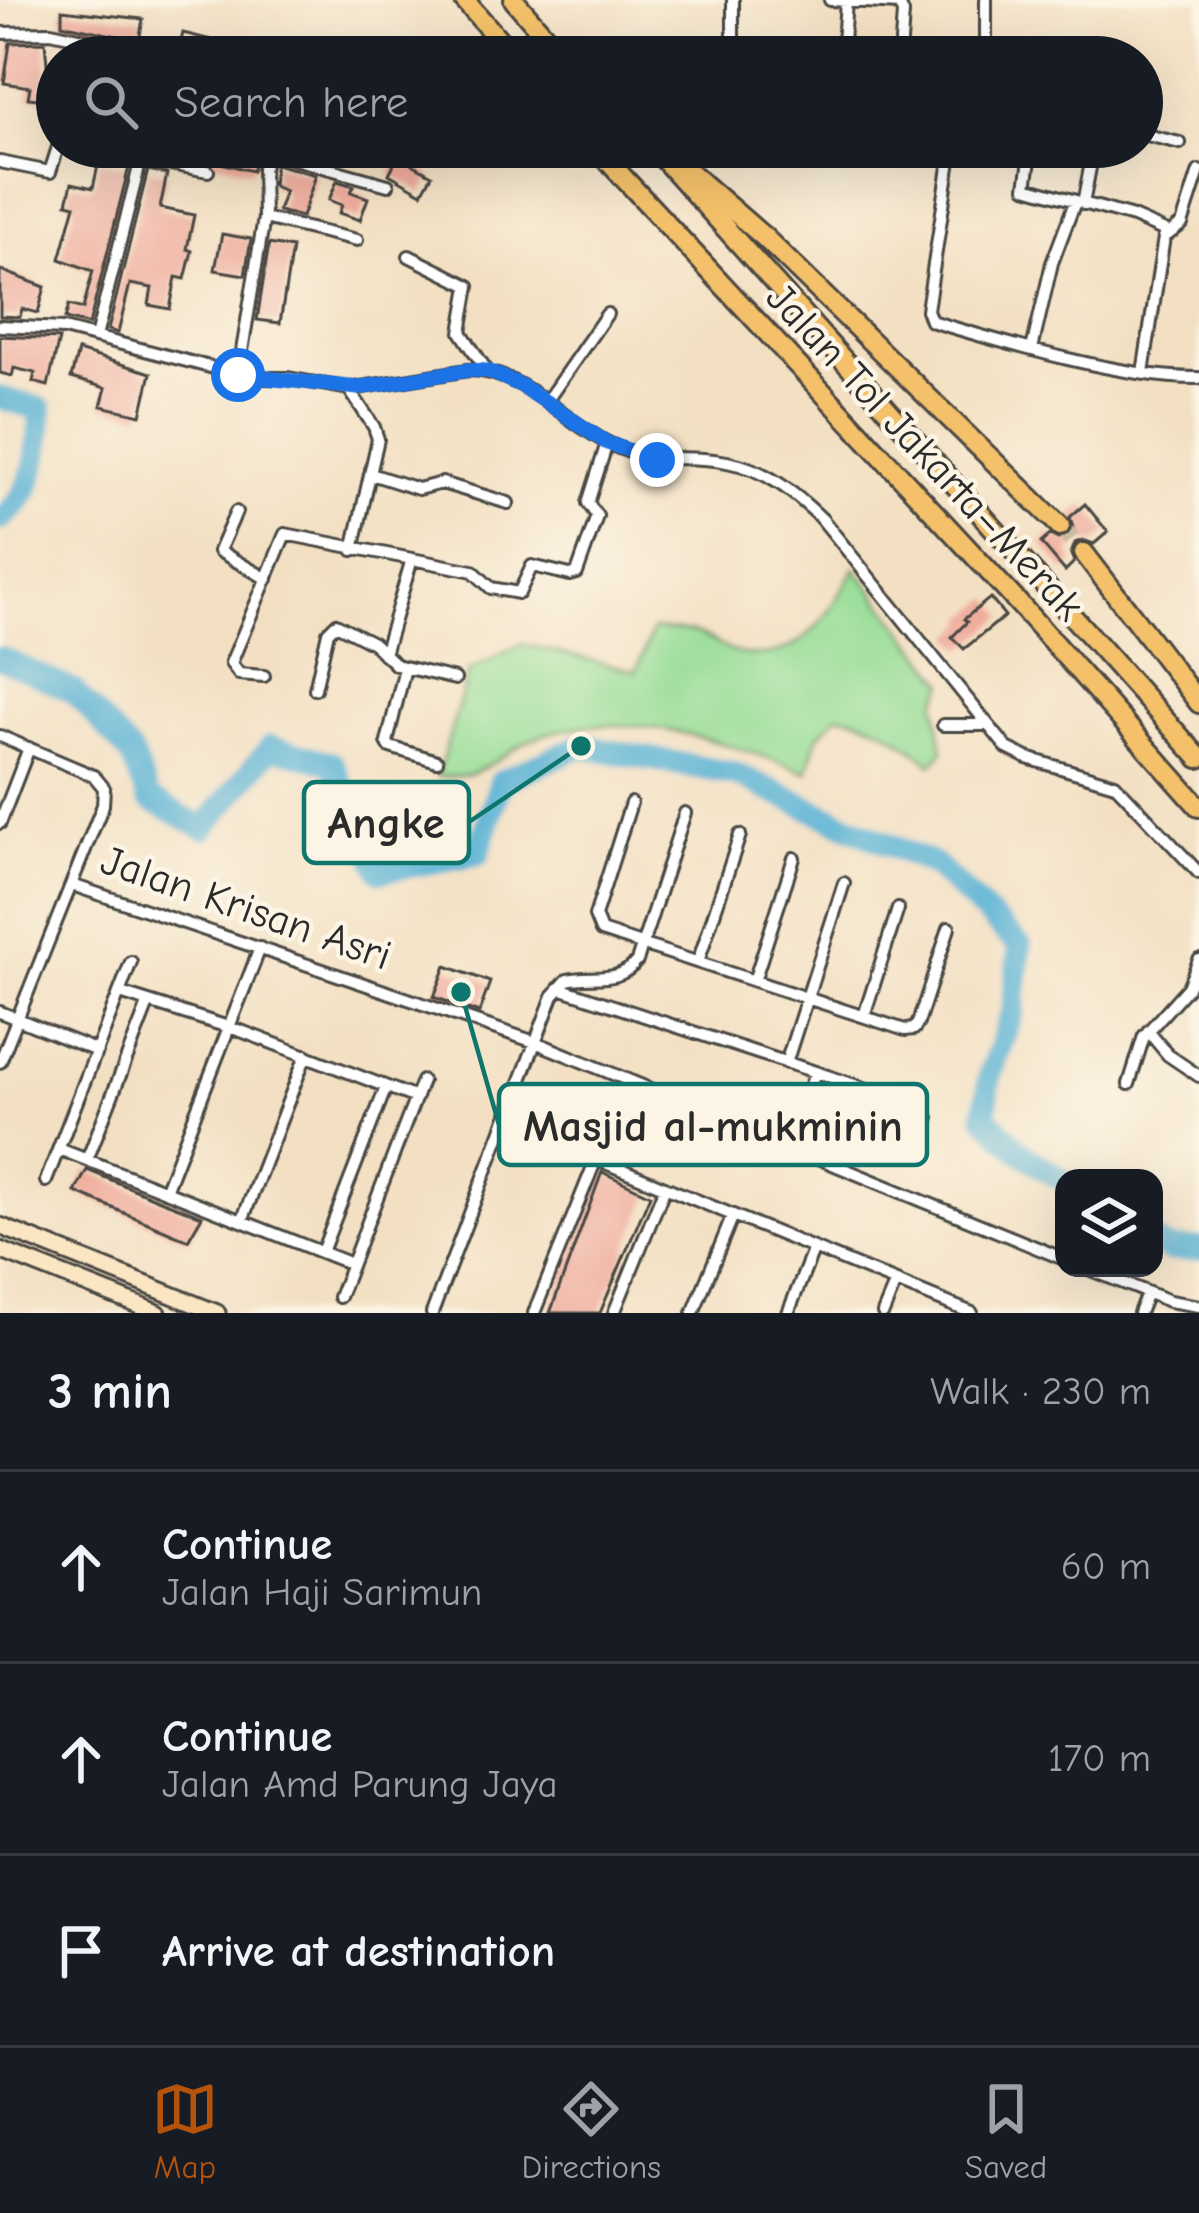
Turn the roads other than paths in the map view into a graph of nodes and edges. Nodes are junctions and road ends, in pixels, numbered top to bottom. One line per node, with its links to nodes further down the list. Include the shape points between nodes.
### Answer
1 (464, 0): 10 (highway)
2 (514, 0): 11 (highway)
3 (734, 0): 12 (street)
4 (830, 0): 6 (street)
5 (986, 0): 15 (street)
6 (846, 1): 7 (street); 13 (street)
7 (870, 1): 14 (street, via 902,8)
8 (0, 33): 9 (street)
9 (68, 36)
10 (496, 36)
11 (545, 36)
12 (733, 36)
13 (844, 36)
14 (901, 36)
15 (986, 36)
16 (1163, 139): 17 (street)
17 (1180, 143)
18 (0, 162): 19 (street)
19 (51, 168)
20 (134, 168): 40 (street)
21 (195, 168): 30 (street)
22 (263, 168): 34 (street)
23 (327, 168): 32 (street)
24 (614, 168): 70 (highway, Jalan Tol Jakarta–Merak)
25 (674, 168): 67 (highway, Jalan Tol Jakarta–Merak)
26 (685, 168): 52 (highway)
27 (949, 168): 41 (street, via 927,316)
28 (1029, 168): 33 (street, via 1026,187)
29 (1088, 168): 33 (street)
30 (208, 171)
31 (1199, 171): 35 (street, via 1182,224)
32 (388, 185)
33 (1079, 203): 35 (street, via 1156,225); 41 (street, via 1052,263)
34 (265, 218): 36 (street); 44 (street)
35 (1166, 236): 43 (street)
36 (357, 240)
37 (409, 256): 42 (street, via 469,286 460,332)
38 (608, 314): 47 (street)
39 (0, 326): 40 (street)
40 (96, 337): 44 (street)
41 (1032, 349): 43 (street)
42 (488, 371): 46 (street); 47 (street)
43 (1143, 373): 45 (street)
44 (238, 375): 46 (street)
45 (1199, 378)
46 (349, 388): 49 (street, via 376,433)
47 (546, 402): 48 (street)
48 (607, 443): 55 (street, via 587,503 597,516 575,574 532,566 515,594 491,588 473,571); 64 (street, via 657,460 725,461 792,491 850,550)
49 (371, 474): 50 (street); 53 (street)
50 (508, 503)
51 (236, 512): 56 (street, via 219,551)
52 (1060, 526)
53 (353, 550): 55 (street); 56 (street, via 287,533)
54 (1084, 553): 62 (highway)
55 (412, 559): 57 (street)
56 (267, 579): 59 (street, via 231,663 239,674)
57 (384, 654): 58 (street); 61 (street, via 333,625)
58 (405, 668): 60 (street); 68 (street, via 387,742)
59 (264, 676)
60 (455, 679)
61 (315, 688)
62 (1199, 704)
63 (943, 725): 64 (street)
64 (986, 725): 75 (street, via 1017,753 1114,784)
65 (0, 736): 66 (street, Jalan Krisan Asri)
66 (29, 748): 72 (street); 77 (street, Jalan Krisan Asri, via 104,788)
67 (1199, 758)
68 (436, 761)
69 (631, 803): 80 (street, via 596,924)
70 (1199, 808)
71 (685, 813): 80 (street)
72 (0, 823)
73 (740, 835): 84 (street)
74 (794, 858): 85 (street)
75 (1199, 873)
76 (844, 883): 88 (street)
77 (73, 884): 81 (street, Jalan Krisan Asri); 92 (street)
78 (898, 909): 91 (street)
79 (949, 928): 91 (street, via 914,1029)
80 (643, 944): 84 (street); 86 (street, via 631,969)
81 (260, 948): 93 (street); 95 (street, Jalan Krisan Asri)
82 (1199, 960): 94 (street, via 1188,987)
83 (131, 962): 87 (street)
84 (698, 962): 85 (street)
85 (754, 981): 88 (street)
86 (559, 988): 95 (street); 99 (street)
87 (120, 993): 89 (street); 96 (street)
88 (807, 998): 91 (street); 99 (street)
89 (148, 1004): 93 (street); 113 (street)
90 (0, 1012): 92 (street)
91 (863, 1016)
92 (17, 1019): 96 (street); 98 (street)
93 (229, 1027): 97 (street); 116 (street)
94 (1148, 1030): 101 (street); 104 (street)
95 (535, 1042): 102 (street, Jalan Krisan Asri); 132 (street)
96 (97, 1051): 110 (street)
97 (306, 1055): 105 (street); 118 (street)
98 (0, 1062)
99 (787, 1063): 100 (street)
100 (815, 1072): 106 (street); 108 (street)
101 (1199, 1076)
102 (628, 1080): 112 (street); 123 (street, Jalan Krisan Asri)
103 (422, 1081): 107 (street)
104 (1129, 1084)
105 (386, 1087): 107 (street); 122 (street)
106 (870, 1090): 109 (street); 111 (street, via 927,1111)
107 (416, 1098): 124 (street)
108 (802, 1110)
109 (855, 1137)
110 (59, 1149): 113 (street); 114 (street)
111 (917, 1150)
112 (596, 1159): 115 (street); 133 (street)
113 (87, 1160): 116 (street)
114 (46, 1181)
115 (665, 1187): 117 (street); 134 (street)
116 (165, 1191): 118 (street)
117 (733, 1215): 120 (street); 135 (street)
118 (242, 1221): 122 (street)
119 (0, 1226): 131 (street)
120 (814, 1248): 126 (street); 136 (street)
121 (0, 1250): 130 (street)
122 (322, 1252): 124 (street)
123 (1055, 1255)
124 (351, 1264): 128 (street)
125 (1108, 1277): 127 (street)
126 (896, 1282): 137 (street); 138 (street)
127 (1147, 1293): 129 (street); 139 (street)
128 (339, 1297)
129 (1199, 1306)
130 (158, 1313)
131 (218, 1313)
132 (432, 1313)
133 (534, 1313)
134 (614, 1313)
135 (693, 1313)
136 (788, 1313)
137 (883, 1313)
138 (972, 1313)
139 (1139, 1313)

